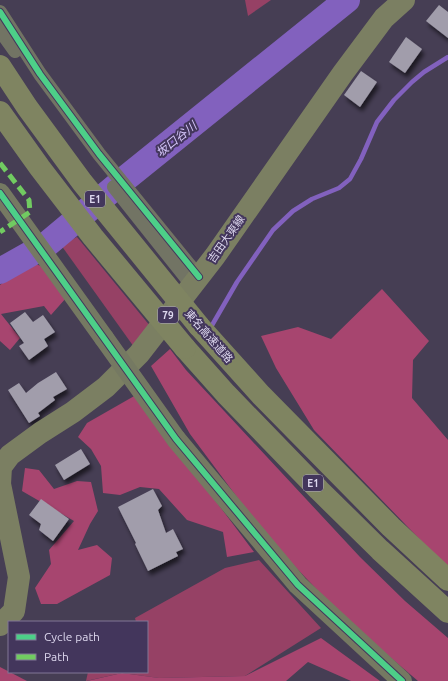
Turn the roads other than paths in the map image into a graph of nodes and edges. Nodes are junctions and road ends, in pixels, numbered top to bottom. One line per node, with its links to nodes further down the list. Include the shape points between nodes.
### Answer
1 (404, 0): 8 (main road, 吉田大東線 / 79, via 384,18 348,66)
2 (0, 12): 6 (street)
3 (0, 30): 6 (street)
4 (0, 66): 10 (highway, 東名高速道路 / E1, bridge, via 82,182 199,326 261,395 391,527)
5 (0, 112): 11 (highway, E1, bridge, via 93,237 226,394 380,550)
6 (97, 159): 8 (street, via 152,220); 8 (street, via 132,210)
7 (0, 194): 13 (street, bridge, via 176,439 298,585)
8 (196, 281): 9 (main road, 吉田大東線 / 79, via 139,354 106,387 10,455)
9 (1, 467): 12 (main road, 吉田大東線 / 79, via 0,484 19,577 14,611)
10 (448, 580)
11 (448, 612)
12 (0, 625)
13 (402, 681)

